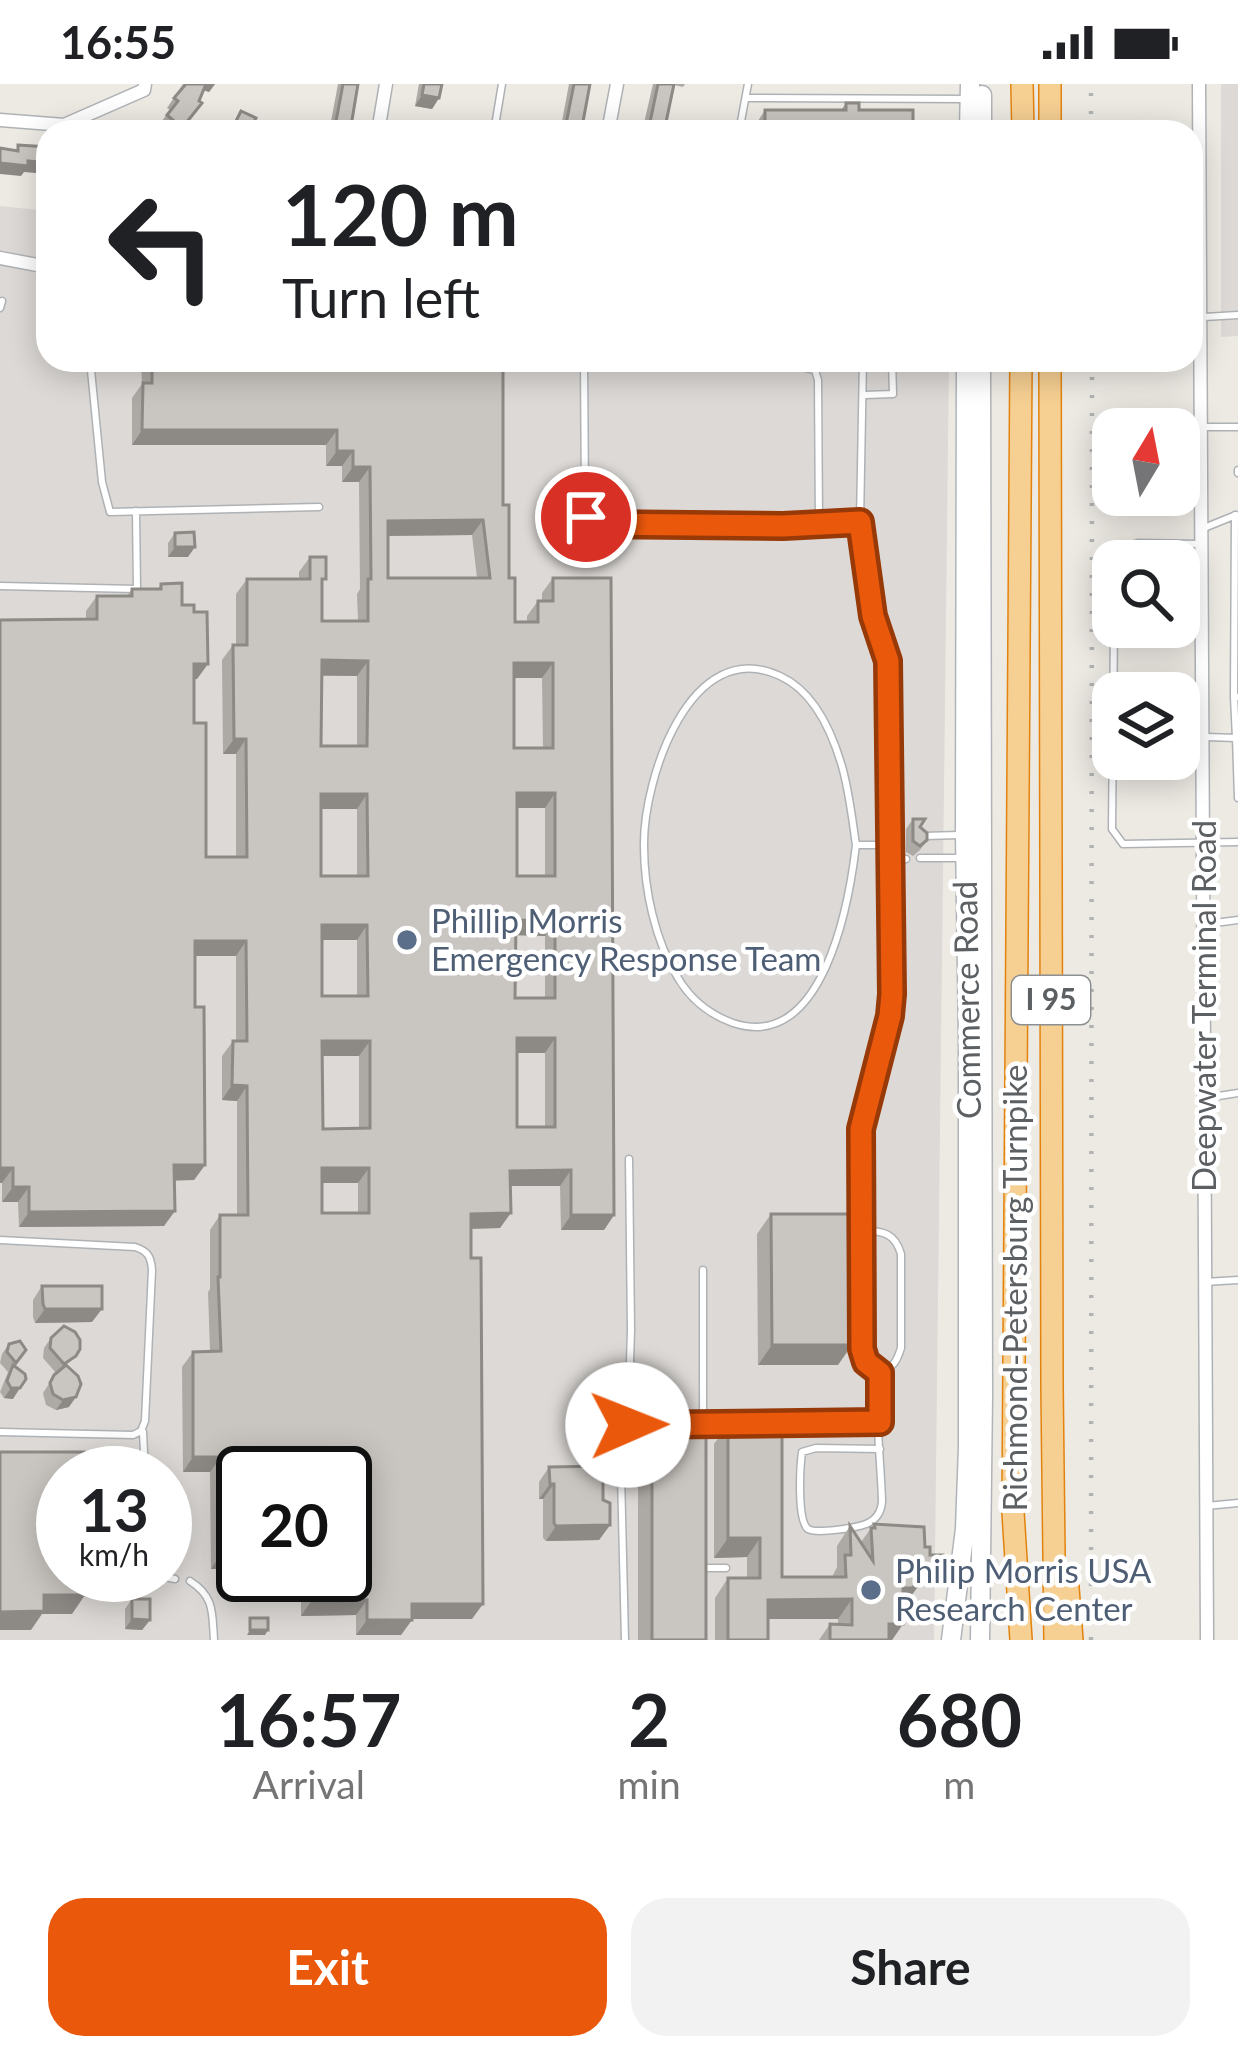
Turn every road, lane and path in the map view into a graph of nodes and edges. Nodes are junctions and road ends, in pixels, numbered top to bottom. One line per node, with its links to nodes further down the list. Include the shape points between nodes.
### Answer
1 (145, 84): 14 (street)
2 (386, 84): 15 (street)
3 (502, 84): 16 (lane)
4 (617, 84): 17 (street)
5 (748, 84): 11 (lane)
6 (910, 84): 12 (lane)
7 (1022, 84): 19 (highway)
8 (1050, 84): 20 (highway)
9 (1199, 84): 21 (street, Deepwater Terminal Road)
10 (976, 91): 12 (lane)
11 (746, 98): 12 (lane); 18 (lane)
12 (909, 99)
13 (0, 120): 22 (street)
14 (75, 120)
15 (380, 120)
16 (496, 120)
17 (610, 120)
18 (742, 120)
19 (1022, 120)
20 (1050, 120)
21 (1199, 120)
22 (36, 123)
23 (0, 258): 24 (street)
24 (36, 265)
25 (1238, 315): 26 (lane)
26 (1203, 318)
27 (91, 372): 41 (lane, via 110,512)
28 (584, 372): 44 (lane, via 592,524)
29 (816, 372): 44 (lane)
30 (863, 372): 37 (lane)
31 (892, 372): 37 (lane, via 893,394)
32 (966, 372): 54 (main road, Commerce Road)
33 (981, 372): 54 (main road, Commerce Road)
34 (1022, 372): 93 (highway, Richmond-Petersburg Turnpike / I 95, via 1013,1488)
35 (1050, 372): 76 (highway, Richmond-Petersburg Turnpike / I 95)
36 (1200, 372): 38 (street, Deepwater Terminal Road)
37 (863, 395): 43 (lane)
38 (1201, 427): 39 (lane); 45 (street, Deepwater Terminal Road)
39 (1238, 427)
40 (319, 507): 41 (lane)
41 (136, 511): 47 (lane, via 137,589)
42 (1236, 515): 45 (lane); 48 (lane)
43 (860, 522): 44 (lane); 57 (lane, via 888,661)
44 (820, 524)
45 (1201, 537): 46 (lane); 49 (street, Deepwater Terminal Road)
46 (1170, 540)
47 (0, 586)
48 (1236, 697): 50 (lane)
49 (1202, 737): 50 (lane); 51 (street, Deepwater Terminal Road)
50 (1236, 738): 53 (lane)
51 (1202, 758): 59 (street, Deepwater Terminal Road)
52 (1113, 780): 59 (lane, via 1112,829 1123,844)
53 (1238, 798)
54 (972, 835): 56 (lane); 62 (main road, Commerce Road)
55 (906, 836): 57 (lane)
56 (920, 836)
57 (891, 840): 60 (lane); 64 (lane)
58 (1238, 842): 59 (lane)
59 (1203, 843): 66 (street, Deepwater Terminal Road)
60 (856, 844): 60 (lane, via 842,764 804,693 764,669 743,667 696,696 658,758 644,845 660,940 693,1000 739,1025 766,1027 790,1014 814,991 833,954)
61 (920, 858): 62 (lane)
62 (973, 858): 91 (main road, Commerce Road, via 968,1462); 92 (main road, Commerce Road)
63 (906, 859): 64 (lane)
64 (891, 860): 70 (lane, via 892,994 861,1129)
65 (1238, 920): 66 (lane)
66 (1203, 925): 68 (street, Deepwater Terminal Road)
67 (1238, 1093): 68 (lane)
68 (1204, 1098): 74 (street, Deepwater Terminal Road)
69 (629, 1159): 79 (lane)
70 (862, 1230): 75 (lane, via 862,1349); 75 (lane, via 889,1233 901,1253 901,1348)
71 (0, 1240): 80 (lane, via 145,1250 151,1258)
72 (703, 1270): 78 (lane)
73 (1238, 1280): 74 (lane)
74 (1205, 1282): 85 (street, Deepwater Terminal Road)
75 (880, 1373): 77 (lane)
76 (1052, 1386): 94 (highway, Richmond-Petersburg Turnpike / I 95); 95 (highway)
77 (880, 1422): 78 (lane); 83 (lane)
78 (703, 1424): 79 (lane)
79 (628, 1425): 90 (lane, via 621,1474)
80 (143, 1428): 81 (lane, via 137,1435); 82 (lane)
81 (0, 1432)
82 (144, 1446)
83 (880, 1449): 83 (lane, via 880,1513 869,1524 806,1528 802,1452)
84 (1238, 1503): 85 (lane)
85 (1207, 1506): 96 (street, Deepwater Terminal Road)
86 (726, 1568): 87 (lane, via 704,1568)
87 (704, 1579)
88 (192, 1582): 89 (lane, via 211,1605)
89 (214, 1640)
90 (625, 1640)
91 (951, 1640)
92 (980, 1640)
93 (1021, 1640)
94 (1055, 1640)
95 (1072, 1640)
96 (1207, 1640)

